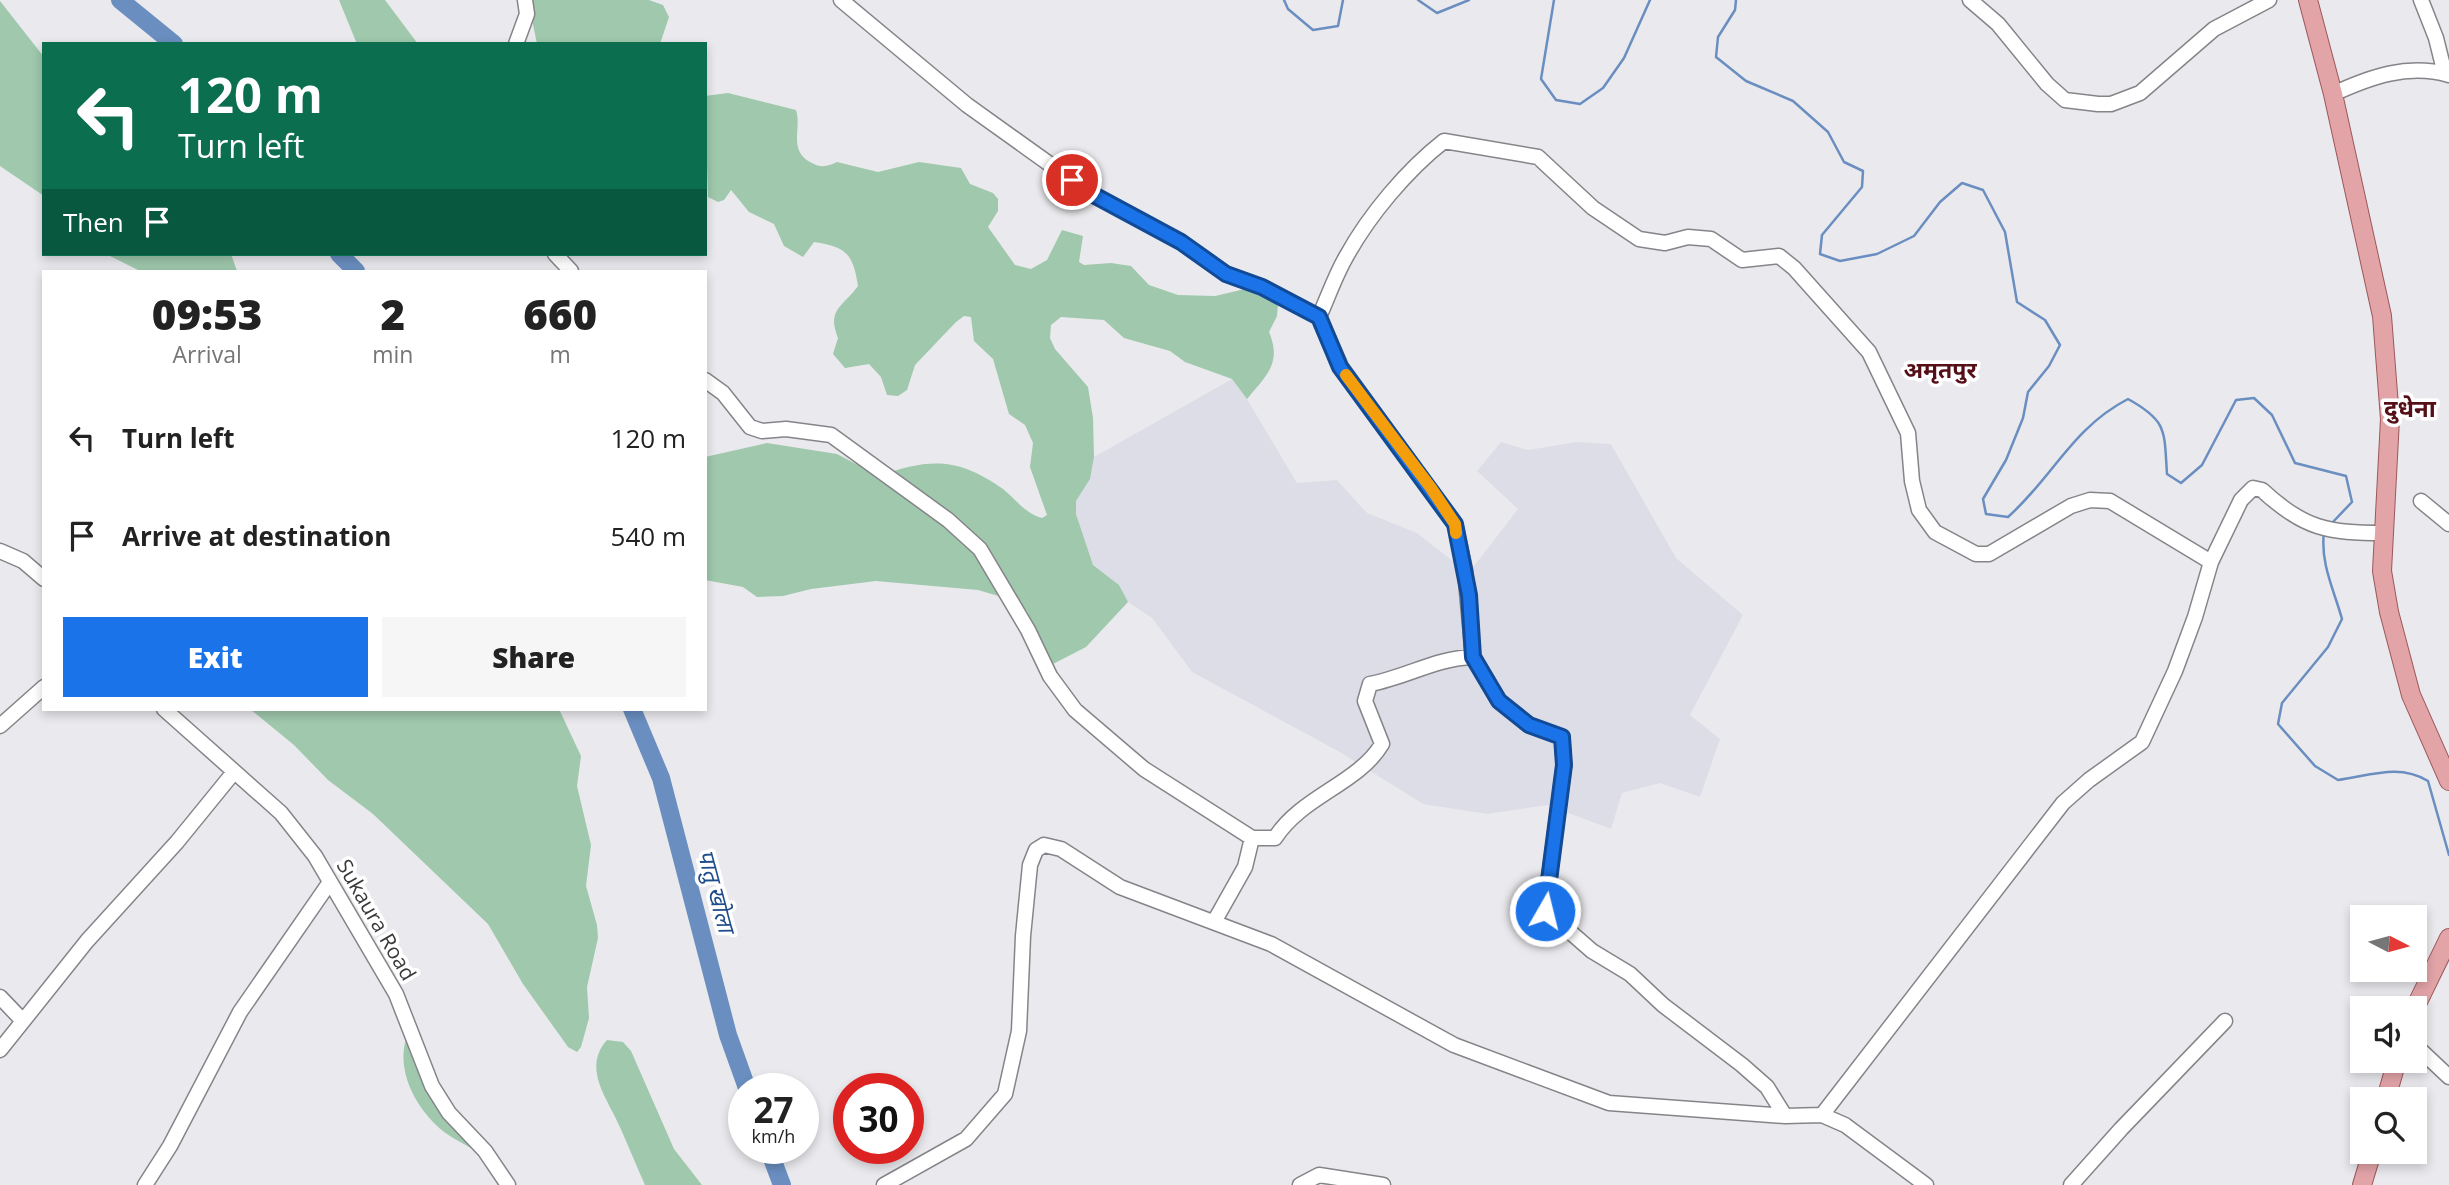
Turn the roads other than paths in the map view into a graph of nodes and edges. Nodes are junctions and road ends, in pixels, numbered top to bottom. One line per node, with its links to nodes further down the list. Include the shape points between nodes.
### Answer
1 (526, 0): 7 (street, via 527,14)
2 (841, 0): 12 (street, via 967,106 1090,193 1181,242 1226,274)
3 (1970, 0): 4 (street, via 1998,24 2065,100 2111,104 2140,93 2214,29)
4 (2269, 0)
5 (2308, 0): 9 (main road)
6 (2421, 0): 8 (street)
7 (517, 42)
8 (2448, 74): 9 (street, via 2397,71)
9 (2333, 94): 16 (main road, via 2382,316 2390,419)
10 (557, 256): 11 (street)
11 (570, 270)
12 (1319, 317): 18 (street, via 1346,256 1373,217 1444,141 1538,157 1593,208 1639,239 1665,243 1688,237 1711,239 1742,260 1779,256 1794,268 1868,352 1908,433 1919,510 1936,532 1951,542 1976,554 1989,554 2052,515 2090,500 2110,501); 20 (street, via 1340,367 1455,524 1469,595)
13 (707, 381): 26 (street, via 723,393 750,427 831,435 948,520 980,549 1050,676 1075,710 1144,769)
14 (2421, 501): 15 (street)
15 (2449, 524)
16 (2384, 533): 18 (street, via 2306,524 2262,490 2252,488 2241,500); 25 (main road, via 2382,571 2404,671)
17 (0, 551): 19 (street, via 23,561)
18 (2211, 562): 37 (street, via 2175,671 2142,742 2063,803)
19 (42, 577)
20 (1473, 657): 26 (street, via 1447,657 1396,679 1370,684 1364,701 1382,744 1373,759 1302,807 1275,838); 38 (street, via 1499,701 1529,725 1562,737 1564,765 1545,911 1742,1065 1767,1087)
21 (42, 689): 23 (street)
22 (166, 711): 24 (street, Sukaura Road)
23 (0, 726)
24 (234, 772): 27 (street, Sukaura Road, via 281,813); 32 (street)
25 (2449, 781)
26 (1252, 838): 28 (street, via 1245,867)
27 (330, 883): 41 (street, via 240,1012); 42 (street, Sukaura Road, via 396,994 432,1086 449,1114 485,1150)
28 (1214, 922): 38 (street, via 1271,944 1454,1045 1609,1103); 40 (street, via 1120,887 1061,849 1044,845 1036,850 1030,865 1023,936 1019,1031 1005,1094 965,1139)
29 (2449, 938): 30 (main road)
30 (2421, 996)
31 (0, 997): 32 (street)
32 (23, 1021): 34 (street)
33 (2225, 1021): 46 (street)
34 (0, 1050)
35 (2427, 1056): 36 (street)
36 (2449, 1077)
37 (1822, 1115): 38 (street); 45 (street, via 1845,1125)
38 (1786, 1116)
39 (2368, 1164): 47 (main road)
40 (887, 1184)
41 (145, 1185)
42 (508, 1185)
43 (1300, 1185): 44 (street, via 1319,1175)
44 (1383, 1185)
45 (1926, 1185)
46 (2071, 1185)
47 (2362, 1185)

